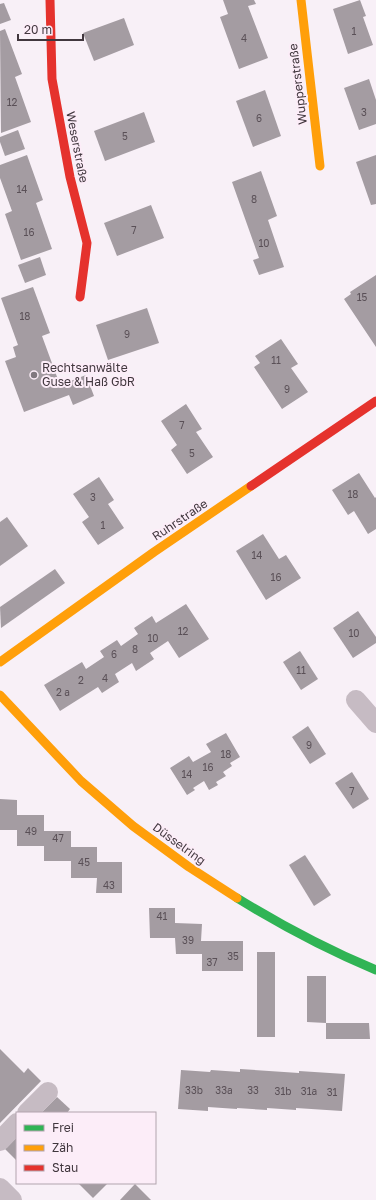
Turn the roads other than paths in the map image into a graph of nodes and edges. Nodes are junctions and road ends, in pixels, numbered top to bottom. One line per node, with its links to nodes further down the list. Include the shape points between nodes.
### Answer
1 (50, 0): 4 (street, Weserstraße, via 52,79 70,177 87,244)
2 (301, 0): 3 (street, Wupperstraße)
3 (320, 166)
4 (80, 297)
5 (376, 401): 6 (street, Ruhrstraße, via 154,552)
6 (0, 662)
7 (0, 695): 10 (street, Düsselring, via 81,781 133,826 189,867 268,917 342,956)
8 (356, 700): 9 (street)
9 (376, 724)
10 (376, 970)
11 (48, 1092): 12 (street)
12 (28, 1112)
13 (16, 1124): 14 (street)
14 (0, 1141)
15 (0, 1188): 16 (street)
16 (12, 1200)

